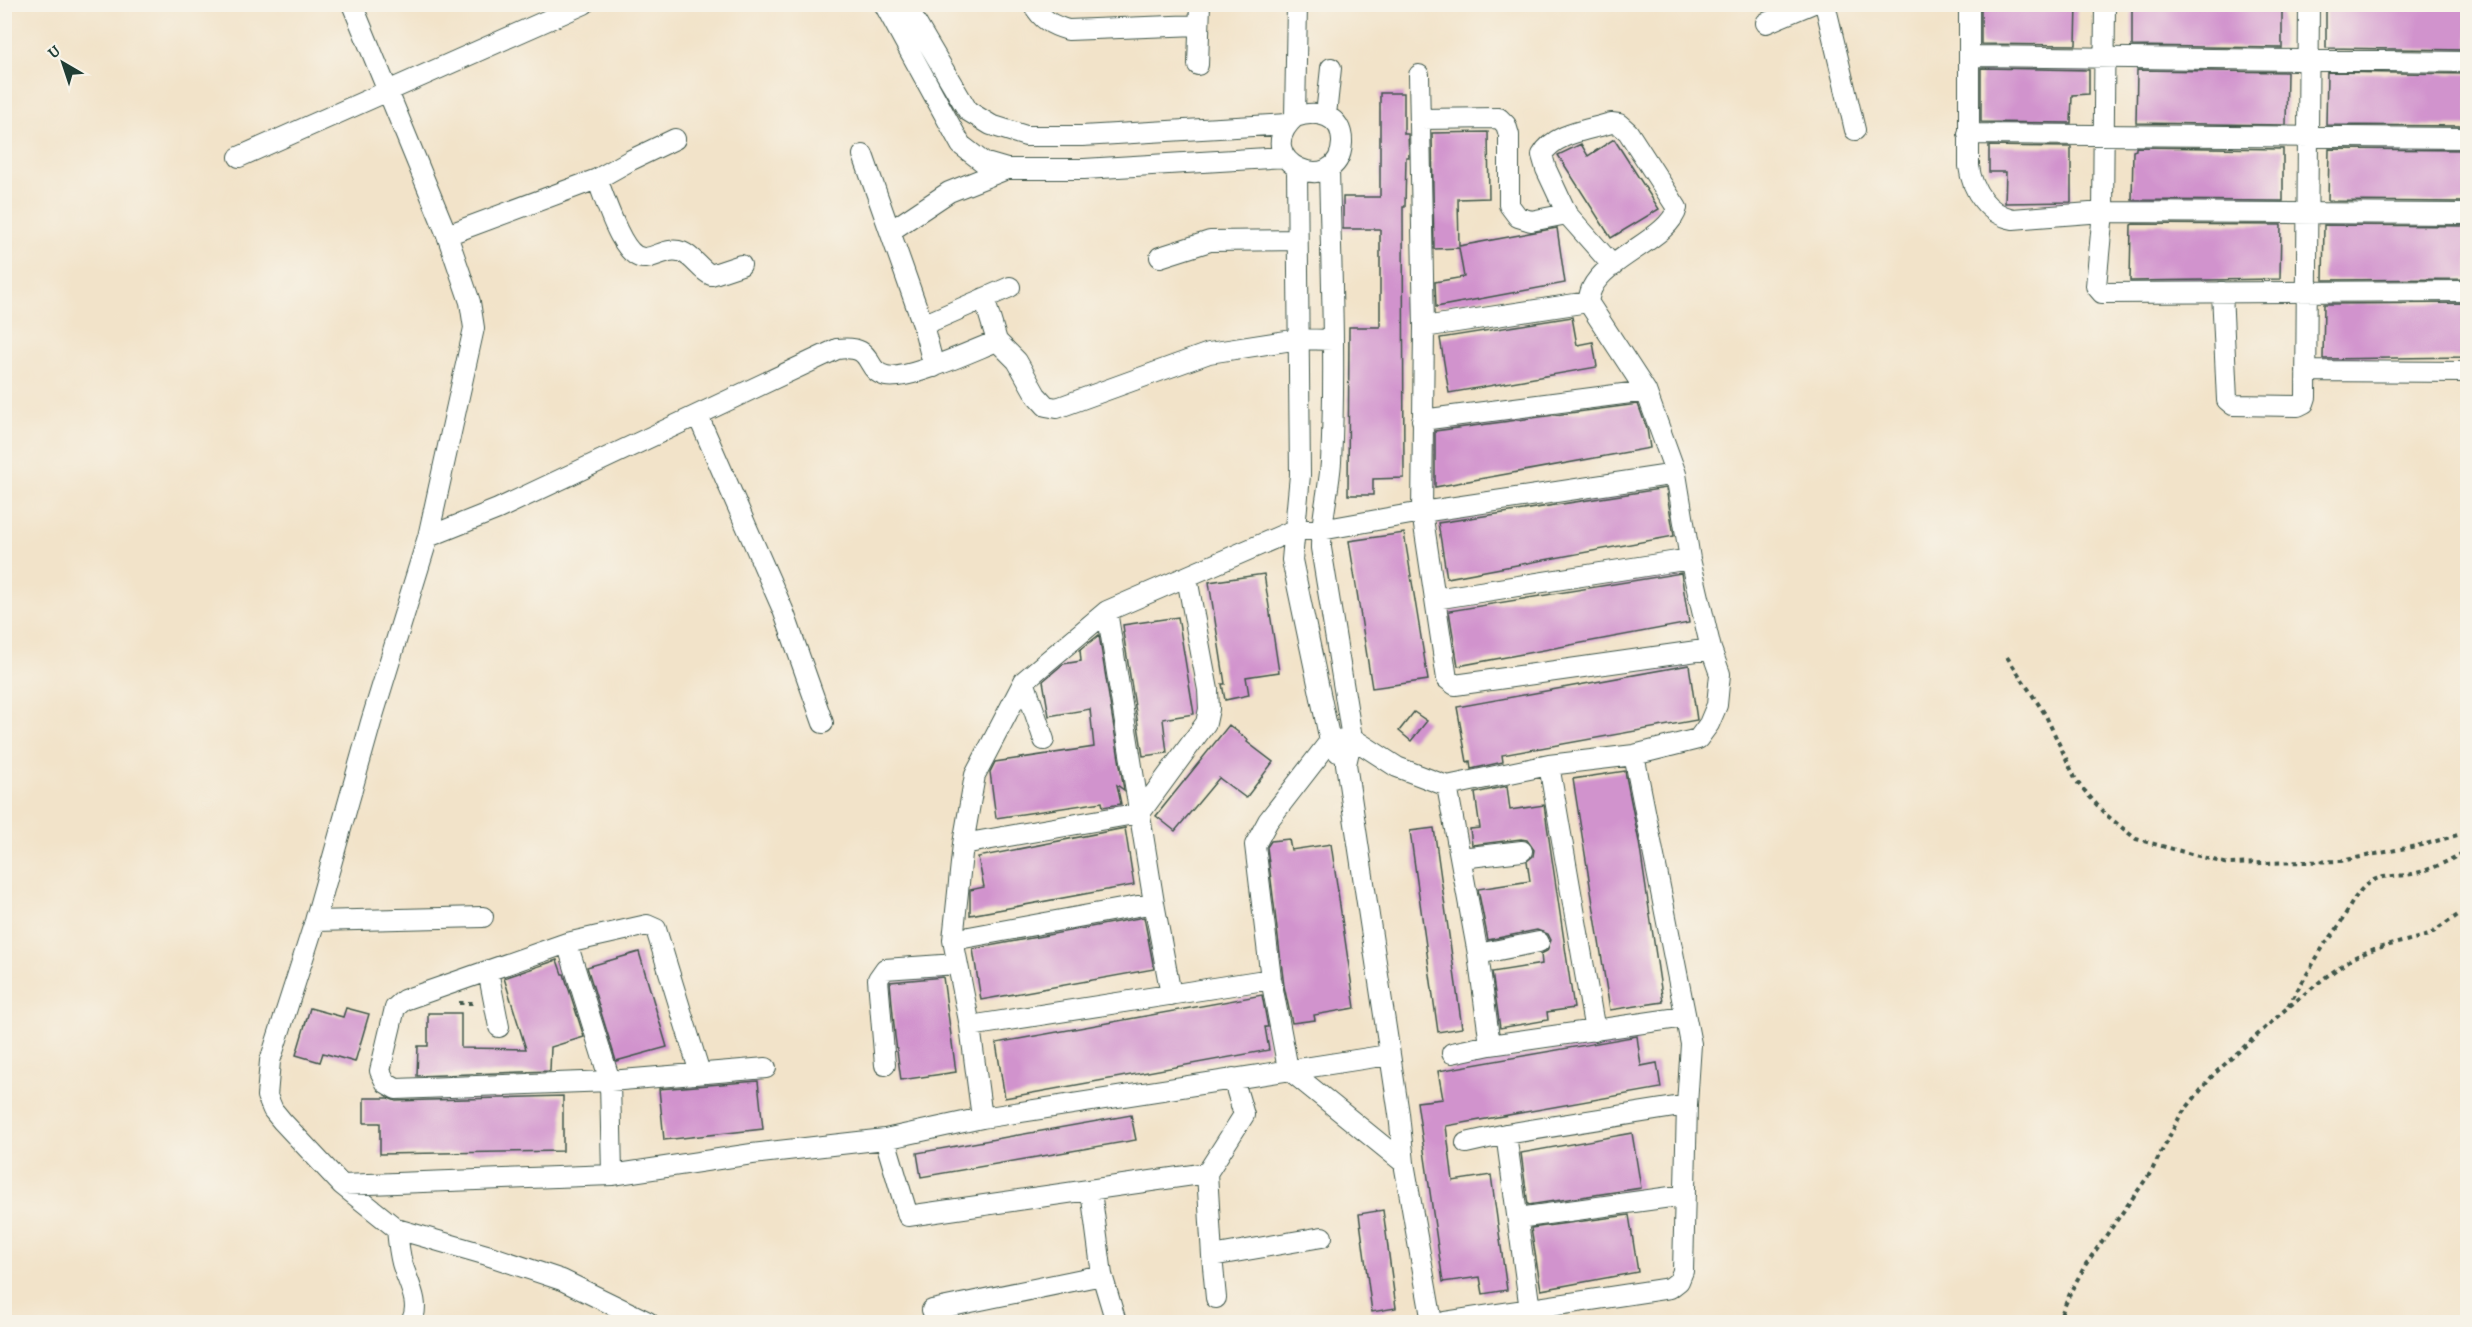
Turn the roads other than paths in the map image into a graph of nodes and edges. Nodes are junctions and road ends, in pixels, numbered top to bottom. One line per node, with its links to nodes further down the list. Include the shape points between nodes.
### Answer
1 (352, 4): 21 (street)
2 (584, 4): 21 (street)
3 (1033, 4): 13 (street, via 1040,17 1068,30)
4 (1200, 4): 13 (street)
5 (1297, 4): 24 (street)
6 (1811, 4): 12 (street)
7 (1826, 4): 25 (street)
8 (1969, 4): 14 (street)
9 (2105, 4): 15 (street)
10 (2309, 4): 16 (street)
11 (895, 7): 27 (street, via 968,111 991,125 1026,136); 36 (street, via 961,145 983,162)
12 (1766, 23)
13 (1198, 25): 18 (street)
14 (1970, 56): 15 (street); 26 (street)
15 (2104, 57): 16 (street); 28 (street)
16 (2309, 60): 17 (street); 29 (street)
17 (2468, 62)
18 (1198, 65)
19 (1331, 68): 22 (street)
20 (1419, 75): 23 (street)
21 (389, 91): 33 (street); 44 (street)
22 (1326, 115): 24 (street, via 1310,112); 35 (street, via 1337,126 1342,141 1339,156)
23 (1420, 119): 41 (street, via 1499,118 1509,135 1509,204 1518,217 1531,221); 56 (street)
24 (1291, 120): 27 (street); 34 (street, via 1281,140)
25 (1855, 130)
26 (1968, 134): 28 (street); 39 (street, via 1970,177 1988,207 1999,216 2013,219)
27 (1082, 136): 37 (street)
28 (2104, 136): 29 (street); 39 (street)
29 (2308, 137): 30 (street); 40 (street)
30 (2468, 138)
31 (675, 139): 38 (street)
32 (864, 155): 43 (street)
33 (239, 156)
34 (1291, 163): 35 (street, via 1313,173); 37 (street); 45 (street)
35 (1329, 168): 58 (street)
36 (1007, 169): 37 (street); 43 (street, via 949,192)
37 (1084, 169)
38 (597, 179): 44 (street); 47 (street, via 624,244 633,255 644,258 671,250 683,252 711,275)
39 (2103, 212): 40 (street); 52 (street, via 2096,286 2102,293)
40 (2307, 213): 42 (street); 50 (street)
41 (1567, 214): 48 (street); 48 (street, via 1546,169 1542,154 1547,145 1611,123 1619,124 1677,208 1671,221)
42 (2468, 214)
43 (892, 230): 55 (street)
44 (447, 235): 70 (street, via 470,302 474,328)
45 (1297, 240): 46 (street, via 1210,241); 57 (street)
46 (1160, 257)
47 (741, 265)
48 (1613, 266): 54 (street, via 1592,287)
49 (1010, 287): 53 (street)
50 (2306, 291): 51 (street); 52 (street); 61 (street)
51 (2468, 291)
52 (2222, 292): 61 (street, via 2229,403 2298,406 2306,397)
53 (984, 298): 55 (street); 59 (street)
54 (1588, 302): 56 (street); 63 (street)
55 (923, 325): 60 (street)
56 (1424, 327): 65 (street)
57 (1299, 339): 58 (street); 59 (street, via 1209,353 1057,408 1046,406 1036,395 1017,361); 68 (street, via 1300,475)
58 (1332, 340): 69 (street, via 1331,464)
59 (997, 341): 60 (street)
60 (934, 367): 64 (street, via 884,376 866,354 854,347 837,349)
61 (2306, 371): 62 (street)
62 (2468, 372)
63 (1646, 391): 65 (street); 66 (street)
64 (698, 416): 70 (street, via 498,509); 77 (street, via 783,610)
65 (1422, 420): 67 (street)
66 (1676, 474): 67 (street); 71 (street)
67 (1422, 512): 69 (street); 73 (street)
68 (1294, 530): 69 (street); 72 (street); 80 (street, via 1292,560)
69 (1321, 530): 78 (street)
70 (428, 537): 91 (street)
71 (1690, 559): 73 (street); 75 (street)
72 (1187, 578): 74 (street); 85 (street, via 1209,709 1206,723)
73 (1435, 599): 75 (street, via 1447,679 1455,685)
74 (1107, 611): 76 (street); 85 (street)
75 (1711, 649): 81 (street, via 1720,674 1717,705 1709,724 1698,739)
76 (1024, 681): 79 (street); 86 (street, via 975,775)
77 (823, 723)
78 (1352, 738): 80 (street); 82 (street); 84 (street, via 1397,767)
79 (1044, 740)
80 (1330, 741): 82 (street); 98 (street, via 1268,821 1255,845)
81 (1634, 755): 83 (street); 100 (street)
82 (1346, 764): 106 (street)
83 (1549, 765): 84 (street); 103 (street)
84 (1447, 786): 88 (street)
85 (1140, 813): 86 (street); 89 (street)
86 (963, 844): 92 (street)
87 (1522, 851): 88 (street)
88 (1461, 858): 95 (street)
89 (1154, 903): 92 (street); 99 (street)
90 (483, 916): 91 (street)
91 (315, 921): 121 (street, via 270,1061 267,1096 282,1121)
92 (953, 940): 96 (street)
93 (1539, 942): 95 (street)
94 (567, 943): 97 (street); 110 (street, via 647,925 656,929); 112 (street)
95 (1478, 954): 104 (street)
96 (956, 964): 101 (street); 107 (street, via 885,969 881,973 878,979)
97 (488, 971): 102 (street); 112 (street, via 398,1003 380,1071 386,1083 396,1089)
98 (1271, 979): 99 (street); 109 (street)
99 (1171, 994): 101 (street)
100 (1685, 1017): 103 (street); 113 (street, via 1690,1044)
101 (970, 1026): 114 (street)
102 (499, 1027)
103 (1595, 1031): 104 (street)
104 (1490, 1045): 105 (street)
105 (1452, 1053)
106 (1388, 1055): 109 (street); 118 (street)
107 (885, 1065)
108 (766, 1068): 110 (street)
109 (1288, 1069): 111 (street); 118 (street)
110 (700, 1073): 112 (street)
111 (1233, 1078): 114 (street); 119 (street, via 1244,1115)
112 (610, 1081): 120 (street)
113 (1687, 1105): 115 (street); 123 (street)
114 (981, 1118): 116 (street)
115 (1506, 1134): 117 (street); 124 (street)
116 (885, 1139): 120 (street); 122 (street, via 908,1216)
117 (1466, 1143)
118 (1404, 1164): 135 (street)
119 (1208, 1173): 122 (street); 127 (street)
120 (612, 1175): 121 (street)
121 (342, 1185): 125 (street)
122 (1091, 1191): 128 (street)
123 (1685, 1196): 124 (street); 131 (street, via 1683,1270 1679,1281 1670,1288)
124 (1518, 1218): 131 (street)
125 (397, 1229): 132 (street, via 401,1260 415,1300); 133 (street, via 562,1280)
126 (1322, 1237): 127 (street)
127 (1212, 1256): 129 (street)
128 (1102, 1275): 130 (street); 134 (street)
129 (1216, 1298)
130 (932, 1310)
131 (1530, 1310): 136 (street)
132 (411, 1323)
133 (648, 1323)
134 (1116, 1323)
135 (1432, 1323)
136 (1445, 1323)

